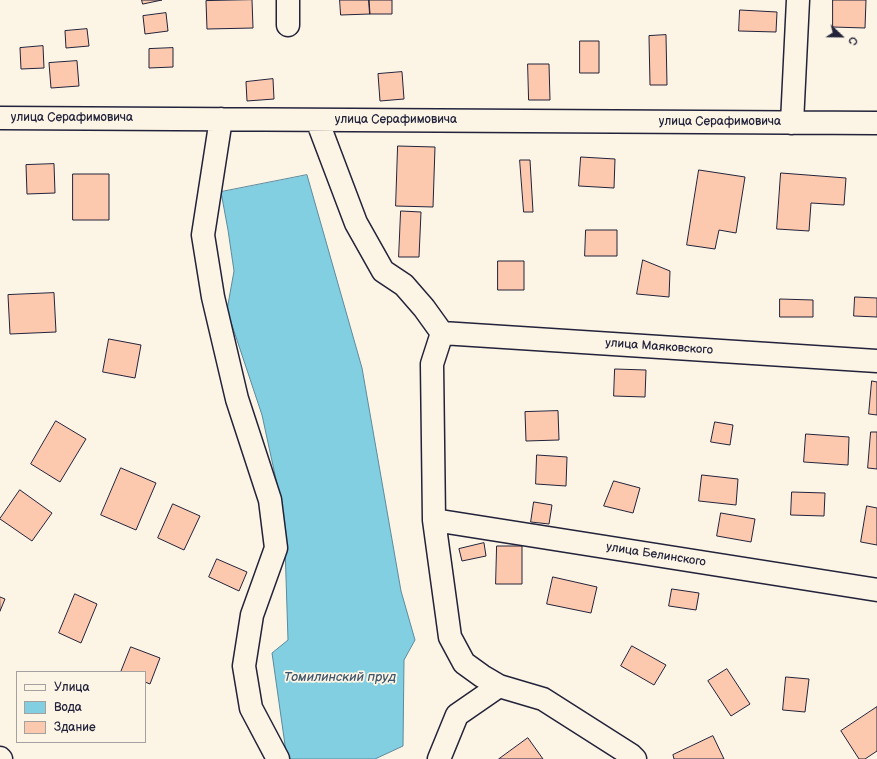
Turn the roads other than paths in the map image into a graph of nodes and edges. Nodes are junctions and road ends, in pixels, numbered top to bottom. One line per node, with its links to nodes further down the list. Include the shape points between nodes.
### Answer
1 (288, 0): 3 (street)
2 (798, 0): 7 (street, улица Серафимовича)
3 (288, 25)
4 (0, 118): 5 (street, улица Серафимовича)
5 (221, 119): 6 (street, улица Серафимовича); 14 (street, via 203,235 213,297 237,399 270,500 276,548 252,615 244,666 251,708)
6 (317, 120): 7 (street, улица Серафимовича); 9 (street, via 356,223 383,271 404,285)
7 (792, 123): 8 (street, улица Серафимовича)
8 (877, 123)
9 (442, 332): 10 (street, улица Маяковского); 11 (street, via 432,364)
10 (877, 361)
11 (434, 520): 12 (street, улица Белинского); 13 (street, via 450,637 464,663)
12 (877, 590)
13 (499, 686): 15 (street, via 457,715); 16 (street, via 543,699)
14 (278, 759)
15 (439, 759)
16 (635, 759)

